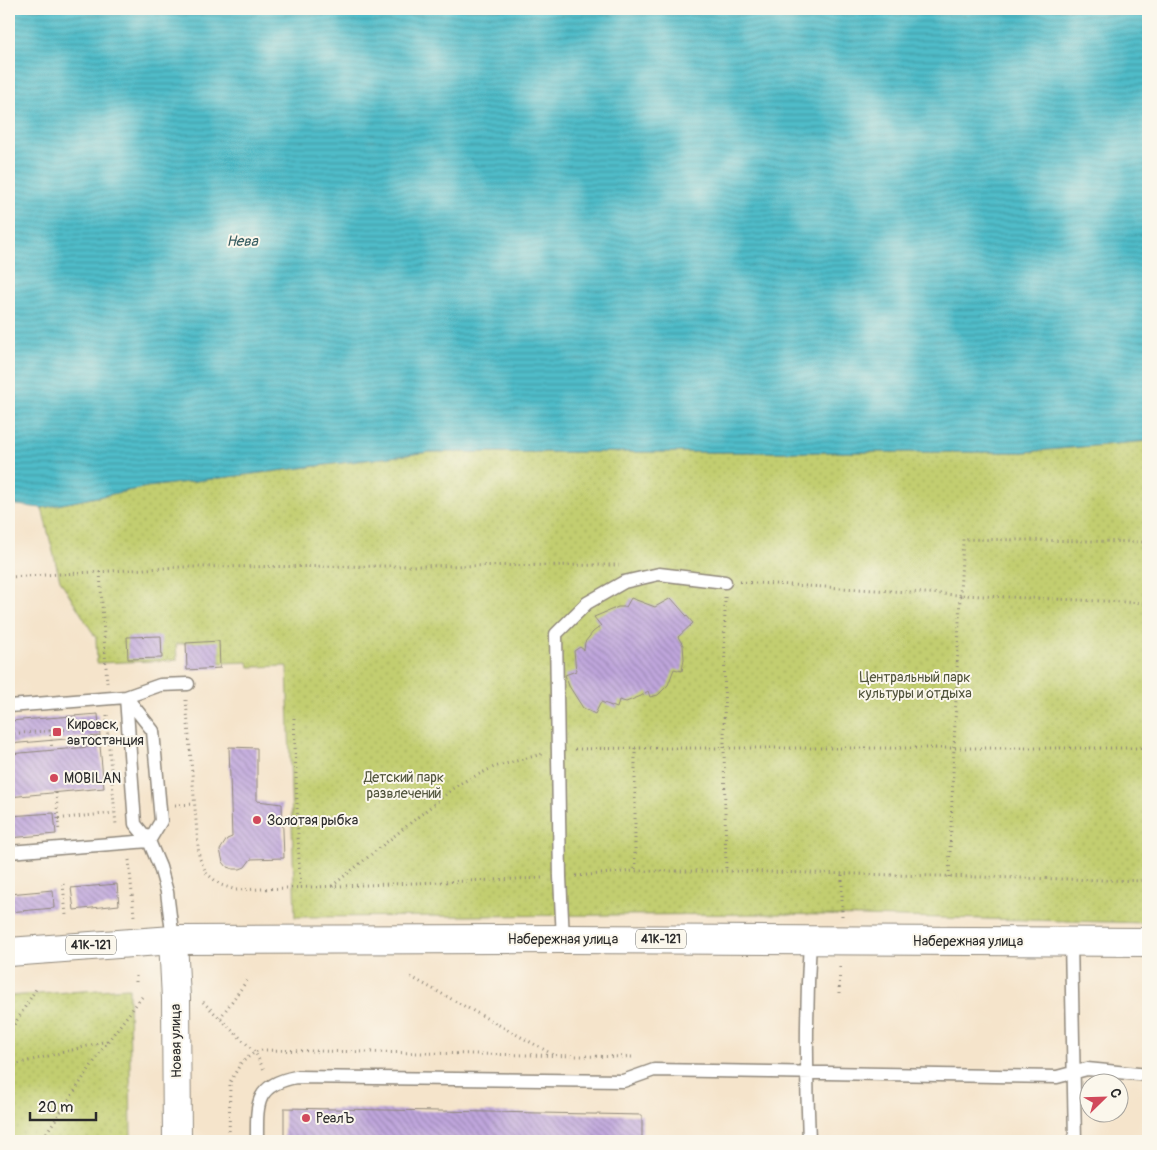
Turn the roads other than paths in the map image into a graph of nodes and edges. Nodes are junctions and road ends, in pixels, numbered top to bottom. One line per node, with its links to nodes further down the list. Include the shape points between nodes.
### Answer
1 (725, 582): 7 (lane, via 659,574 624,582 587,603 556,634)
2 (186, 684): 3 (lane, via 160,686)
3 (126, 697): 4 (lane); 5 (lane, via 135,824); 5 (lane, via 153,731 161,820)
4 (9, 706)
5 (149, 841): 6 (lane); 8 (lane, via 167,892)
6 (9, 852)
7 (563, 939): 8 (main road, Набережная улица / 41К-121); 9 (main road, Набережная улица / 41К-121)
8 (173, 940): 12 (main road, Набережная улица / 41К-121); 16 (main road, Новая улица)
9 (810, 941): 10 (main road, Набережная улица / 41К-121); 13 (lane)
10 (1071, 941): 11 (main road, Набережная улица / 41К-121); 14 (lane)
11 (1148, 942)
12 (9, 952)
13 (806, 1072): 14 (lane, via 1057,1076); 17 (lane, via 654,1070 623,1081 296,1077 272,1084 262,1094 257,1109); 18 (lane)
14 (1073, 1072): 15 (lane, via 1087,1069); 19 (lane)
15 (1148, 1075)
16 (177, 1141)
17 (257, 1141)
18 (809, 1141)
19 (1075, 1141)

